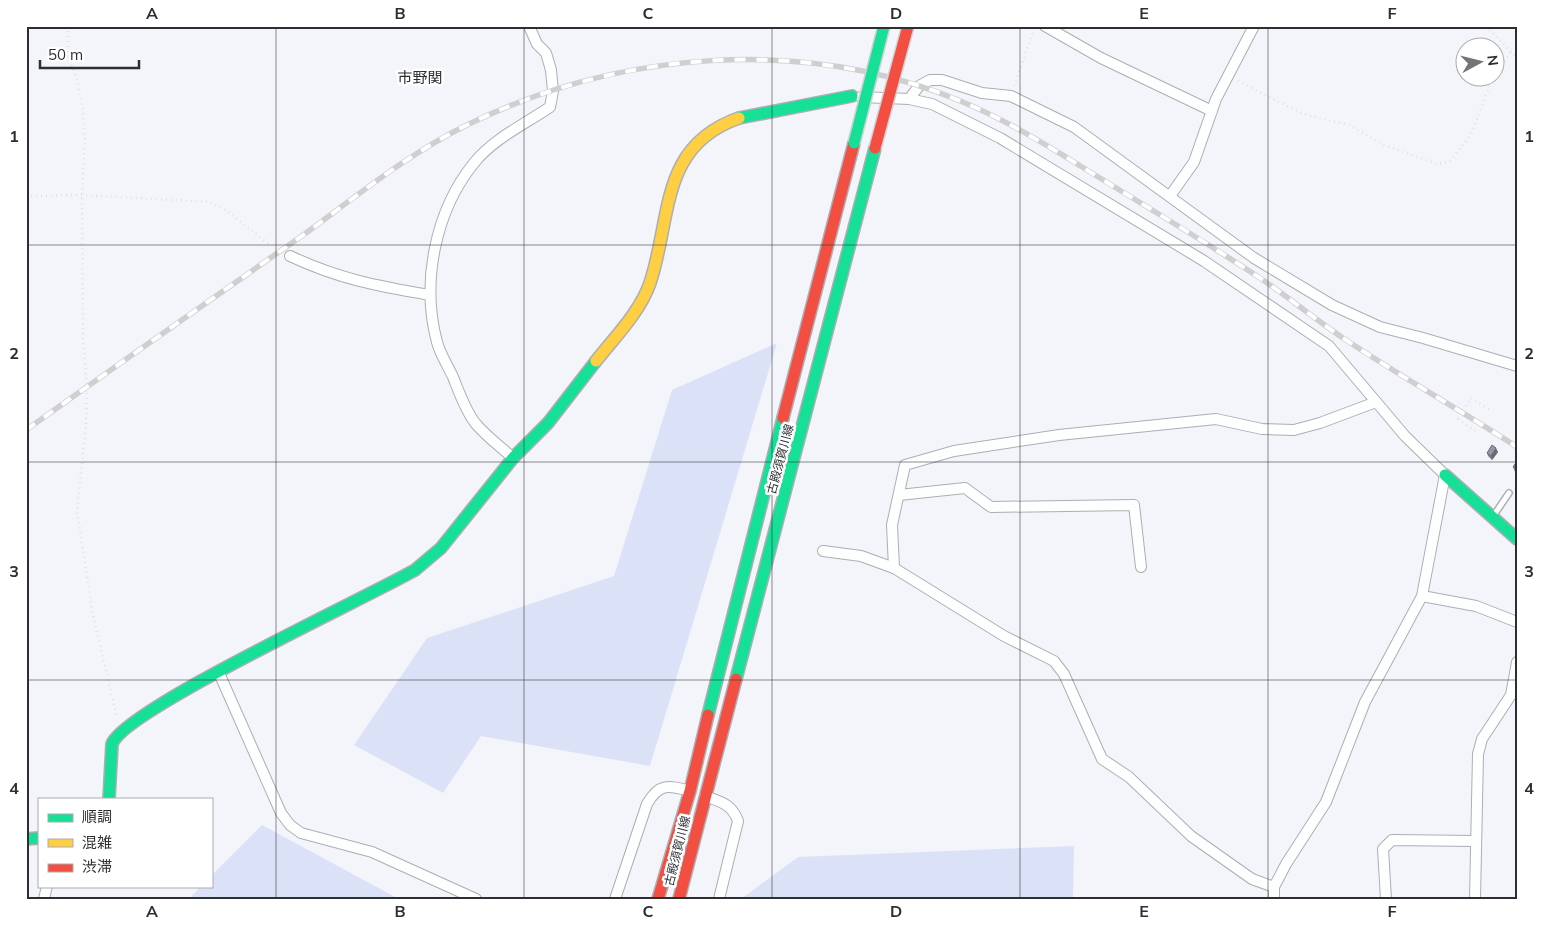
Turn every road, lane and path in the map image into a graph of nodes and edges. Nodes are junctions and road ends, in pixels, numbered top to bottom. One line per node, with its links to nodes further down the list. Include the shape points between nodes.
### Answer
1 (68, 26): 18 (path, via 67,55 76,75 83,110)
2 (529, 26): 23 (street, via 537,44 546,53 551,70 553,91 550,107 494,144 475,161 455,189 431,266)
3 (884, 26): 42 (main road, 古殿須賀川線, bridge)
4 (908, 26): 43 (main road, 古殿須賀川線, bridge)
5 (1035, 26): 15 (path)
6 (1045, 26): 17 (street, via 1101,58)
7 (1254, 26): 12 (street)
8 (1486, 26): 9 (path)
9 (1511, 52): 10 (path); 11 (path)
10 (1517, 58)
11 (1506, 59)
12 (1228, 76): 13 (path, via 1303,114 1349,125 1384,145 1437,164 1450,162 1470,136); 17 (street)
13 (1489, 88)
14 (852, 96): 16 (street); 28 (main road, via 748,114 721,124 689,151 670,191 650,283 638,307 548,423)
15 (1011, 96): 16 (street, via 982,93 942,80 930,80 919,86); 20 (street, via 1074,127)
16 (909, 99): 25 (street, via 932,104 1000,138 1204,261 1329,346)
17 (1212, 111): 20 (street, via 1194,162)
18 (82, 195): 19 (path); 21 (path, via 209,202 227,211); 41 (path, via 83,338 87,387 77,511 115,717)
19 (26, 196)
20 (1170, 196): 24 (street, via 1254,258 1332,305 1380,328)
21 (270, 246)
22 (290, 256): 23 (street, via 325,272 359,282)
23 (430, 295): 28 (street, via 437,344 458,390 476,424)
24 (1517, 366)
25 (1376, 402): 29 (street); 31 (street, via 1294,430 1262,429 1216,419 1059,435 954,451 905,465)
26 (1490, 410): 27 (path, bridge, via 1471,398 1458,420)
27 (1478, 432)
28 (513, 458): 40 (main road, via 441,548 415,570)
29 (1445, 475): 32 (main road); 37 (street)
30 (1509, 493): 32 (lane)
31 (898, 495): 35 (street, via 965,488 991,507 1134,505); 36 (street, via 892,525)
32 (1494, 517): 33 (main road)
33 (1517, 539)
34 (822, 551): 36 (street, via 861,556)
35 (1141, 567)
36 (894, 568): 46 (street, via 1004,636 1054,661 1064,674 1102,759 1129,777 1191,836 1252,878)
37 (1422, 596): 38 (street, via 1476,606); 46 (street, via 1365,702 1326,802)
38 (1517, 622)
39 (1517, 662): 45 (street, via 1511,695 1482,739 1478,754)
40 (219, 673): 41 (main road); 47 (street, via 281,813 290,825 301,833 372,852)
41 (127, 724): 44 (main road, via 114,738)
42 (690, 791): 48 (street, via 672,786 662,787 653,793); 49 (main road, 古殿須賀川線)
43 (705, 796): 50 (main road, 古殿須賀川線); 51 (street, via 734,810 738,821)
44 (109, 798)
45 (1475, 841): 53 (street, via 1392,840 1383,848); 54 (street)
46 (1274, 887): 52 (street)
47 (476, 899)
48 (615, 899)
49 (658, 899)
50 (679, 899)
51 (719, 899)
52 (1274, 899)
53 (1386, 899)
54 (1475, 899)

